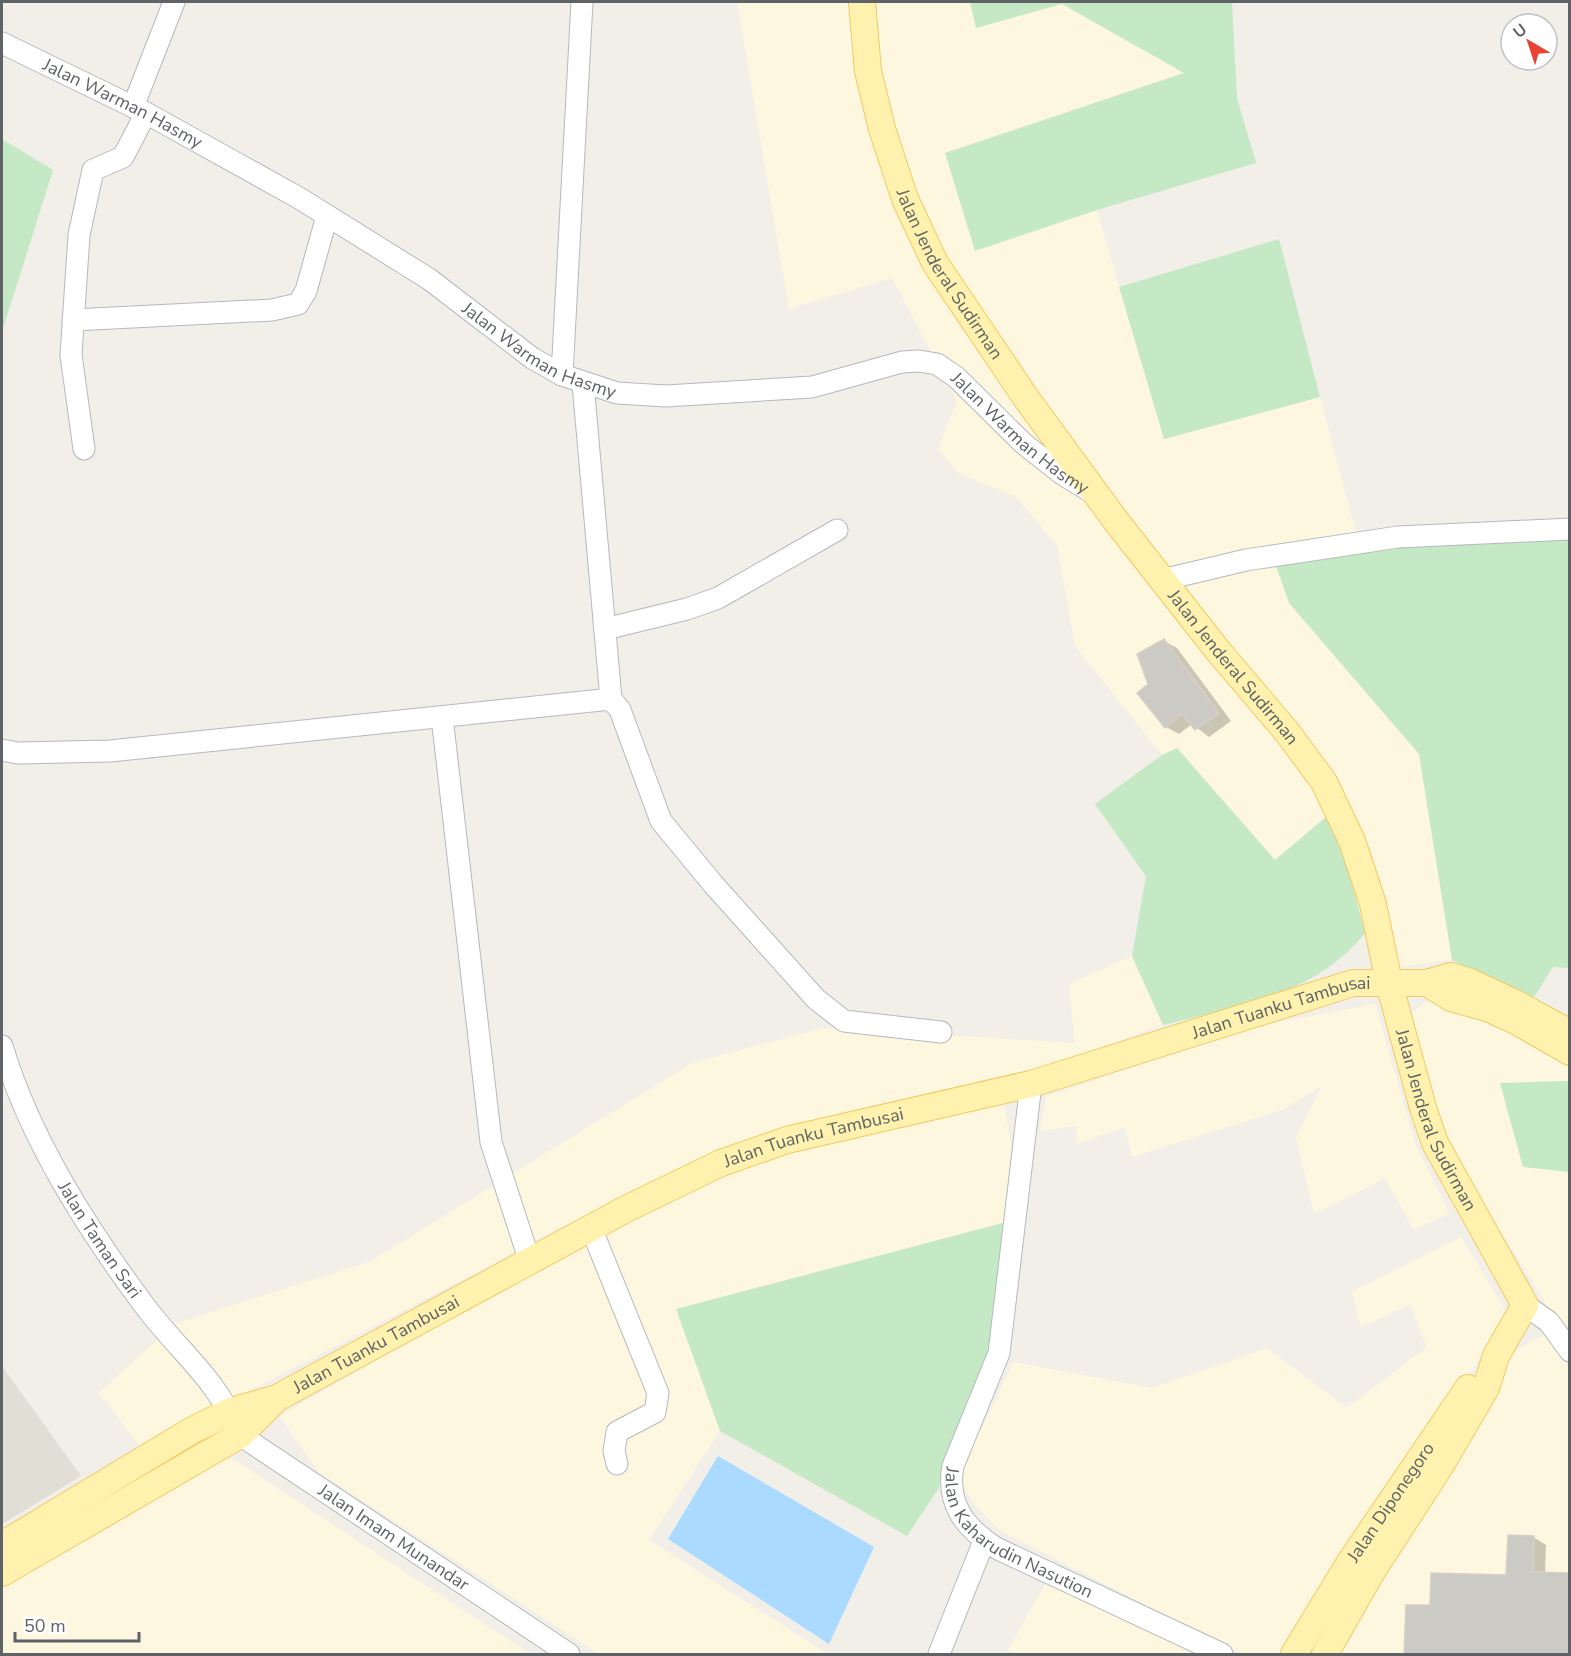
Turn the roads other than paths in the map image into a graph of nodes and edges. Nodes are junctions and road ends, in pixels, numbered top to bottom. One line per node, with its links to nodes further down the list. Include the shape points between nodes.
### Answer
1 (174, 2): 5 (street)
2 (582, 2): 8 (street)
3 (862, 2): 11 (main road, Jalan Jenderal Sudirman, via 868,71 882,129 905,199 935,263)
4 (2, 43): 5 (street, Jalan Warman Hasmy)
5 (140, 110): 6 (street, Jalan Warman Hasmy); 7 (street, via 123,158 93,170 79,235)
6 (327, 216): 7 (street, via 306,291 297,304 272,310); 8 (street, Jalan Warman Hasmy, via 429,279 532,358)
7 (73, 320): 10 (street, via 71,355)
8 (562, 375): 9 (street, Jalan Warman Hasmy)
9 (583, 384): 11 (street, Jalan Warman Hasmy, via 617,393 666,396 767,391 812,387 902,362 937,364 956,377 1024,444); 15 (street)
10 (84, 449)
11 (1097, 496): 14 (main road, Jalan Jenderal Sudirman)
12 (1569, 529): 14 (street, via 1398,537 1246,560)
13 (837, 530): 15 (street, via 718,598)
14 (1162, 580): 19 (main road, Jalan Jenderal Sudirman, via 1324,782 1352,841 1373,904)
15 (605, 629): 16 (street)
16 (611, 699): 17 (street); 21 (street, via 620,710 661,821 816,999 844,1021)
17 (442, 717): 18 (street, via 110,751); 27 (street, via 491,1142)
18 (2, 750)
19 (1389, 983): 20 (main road, Jalan Tuanku Tambusai); 25 (main road, Jalan Tuanku Tambusai, via 1353,983); 28 (main road, Jalan Jenderal Sudirman, via 1436,1143)
20 (1427, 983): 22 (main road, Jalan Tuanku Tambusai, via 1451,976 1470,981); 24 (main road, via 1451,998 1516,1021)
21 (941, 1032)
22 (1569, 1033)
23 (2, 1046): 32 (street, Jalan Taman Sari, via 42,1146 93,1230 144,1305 219,1391)
24 (1569, 1052)
25 (1031, 1084): 26 (main road, Jalan Tuanku Tambusai, via 787,1140 721,1163); 35 (street, Jalan Kaharudin Nasution, via 999,1353 952,1466 949,1486 963,1518)
26 (591, 1228): 27 (main road, Jalan Tuanku Tambusai); 34 (street, via 658,1393 655,1412 617,1432)
27 (530, 1262): 31 (main road, Jalan Tuanku Tambusai)
28 (1525, 1305): 29 (street, Jalan Jenderal Sudirman, via 1549,1322); 30 (main road, Jalan Diponegoro)
29 (1569, 1351)
30 (1496, 1356): 41 (main road, Jalan Diponegoro, via 1454,1408 1350,1562); 42 (main road, Jalan Diponegoro, via 1475,1407)
31 (277, 1398): 32 (main road, Jalan Tuanku Tambusai); 33 (main road, Jalan Tuanku Tambusai)
32 (231, 1411): 33 (street); 36 (main road, Jalan Tuanku Tambusai)
33 (240, 1435): 37 (main road, Jalan Tuanku Tambusai); 38 (street, Jalan Imam Munandar)
34 (617, 1464)
35 (984, 1541): 39 (street); 40 (street, Jalan Kaharudin Nasution)
36 (2, 1545)
37 (2, 1573)
38 (569, 1654)
39 (939, 1654)
40 (1222, 1654)
41 (1294, 1654)
42 (1325, 1654)

